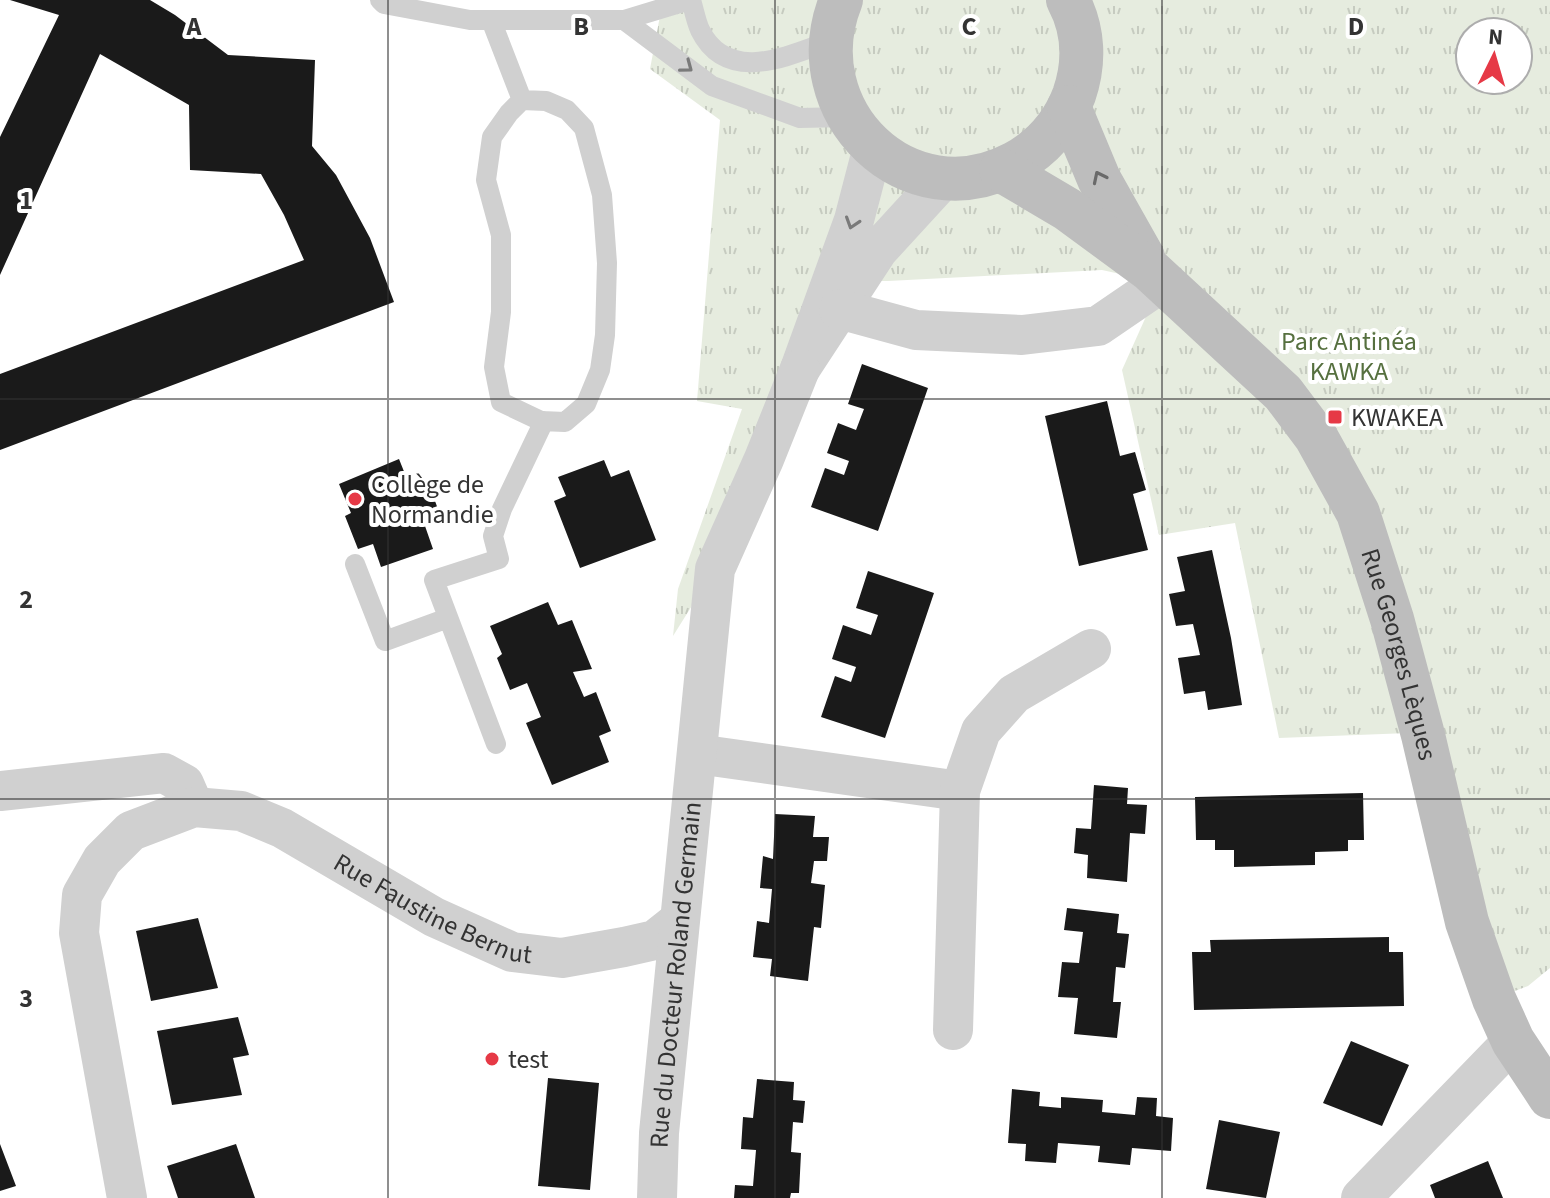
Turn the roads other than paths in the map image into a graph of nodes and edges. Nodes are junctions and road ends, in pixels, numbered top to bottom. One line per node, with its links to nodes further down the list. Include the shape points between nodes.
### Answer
1 (380, 0): 5 (lane)
2 (690, 0): 4 (lane, via 701,31 717,52 745,64 777,60); 6 (lane)
3 (1075, 5): 8 (main road, via 1080,77)
4 (838, 11): 9 (main road, via 832,80)
5 (491, 20): 6 (lane); 7 (lane)
6 (624, 20): 9 (lane, one-way to 9, via 712,86 800,118)
7 (522, 100): 15 (lane, via 492,137 486,180 501,235 501,312 494,367 501,402); 15 (lane, via 546,101 567,110 584,128 602,195 607,263 600,370 586,404 565,422)
8 (1069, 107): 10 (main road, via 1041,145); 12 (main road, Rue Georges Lèques, one-way to 8, via 1099,179)
9 (860, 132): 11 (main road, via 906,168); 14 (street, Rue du Docteur Roland Germain, one-way to 14, via 854,220)
10 (1001, 170): 11 (main road); 12 (main road, Rue Georges Lèques, via 1067,209)
11 (944, 178): 13 (street, Rue du Docteur Roland Germain, via 878,250)
12 (1156, 276): 13 (street, via 1098,326 1022,335 916,330); 26 (main road, Rue Georges Lèques, via 1283,393 1316,437 1358,513 1423,735 1467,922)
13 (839, 309): 14 (street, Rue du Docteur Roland Germain)
14 (800, 369): 20 (street, Rue du Docteur Roland Germain, via 715,569)
15 (544, 421): 17 (lane, via 493,536 499,559 434,580)
16 (355, 564): 17 (lane, via 385,641)
17 (448, 618): 19 (lane)
18 (1091, 649): 22 (street, via 1014,694 981,731)
19 (496, 744)
20 (697, 754): 22 (street); 24 (street, Rue du Docteur Roland Germain)
21 (0, 791): 23 (street, via 164,773 184,784)
22 (960, 791): 25 (street)
23 (194, 807): 24 (street, Rue Faustine Bernut, via 241,811 282,828 434,917 512,952 562,958 624,947 655,940); 28 (street, Rue Faustine Bernut, via 131,831 102,860 82,895 79,933)
24 (679, 921): 29 (street, Rue du Docteur Roland Germain)
25 (953, 1030)
26 (1513, 1041): 27 (main road, Rue Georges Lèques); 30 (street)
27 (1550, 1097)
28 (127, 1198)
29 (657, 1198)
30 (1361, 1198)

